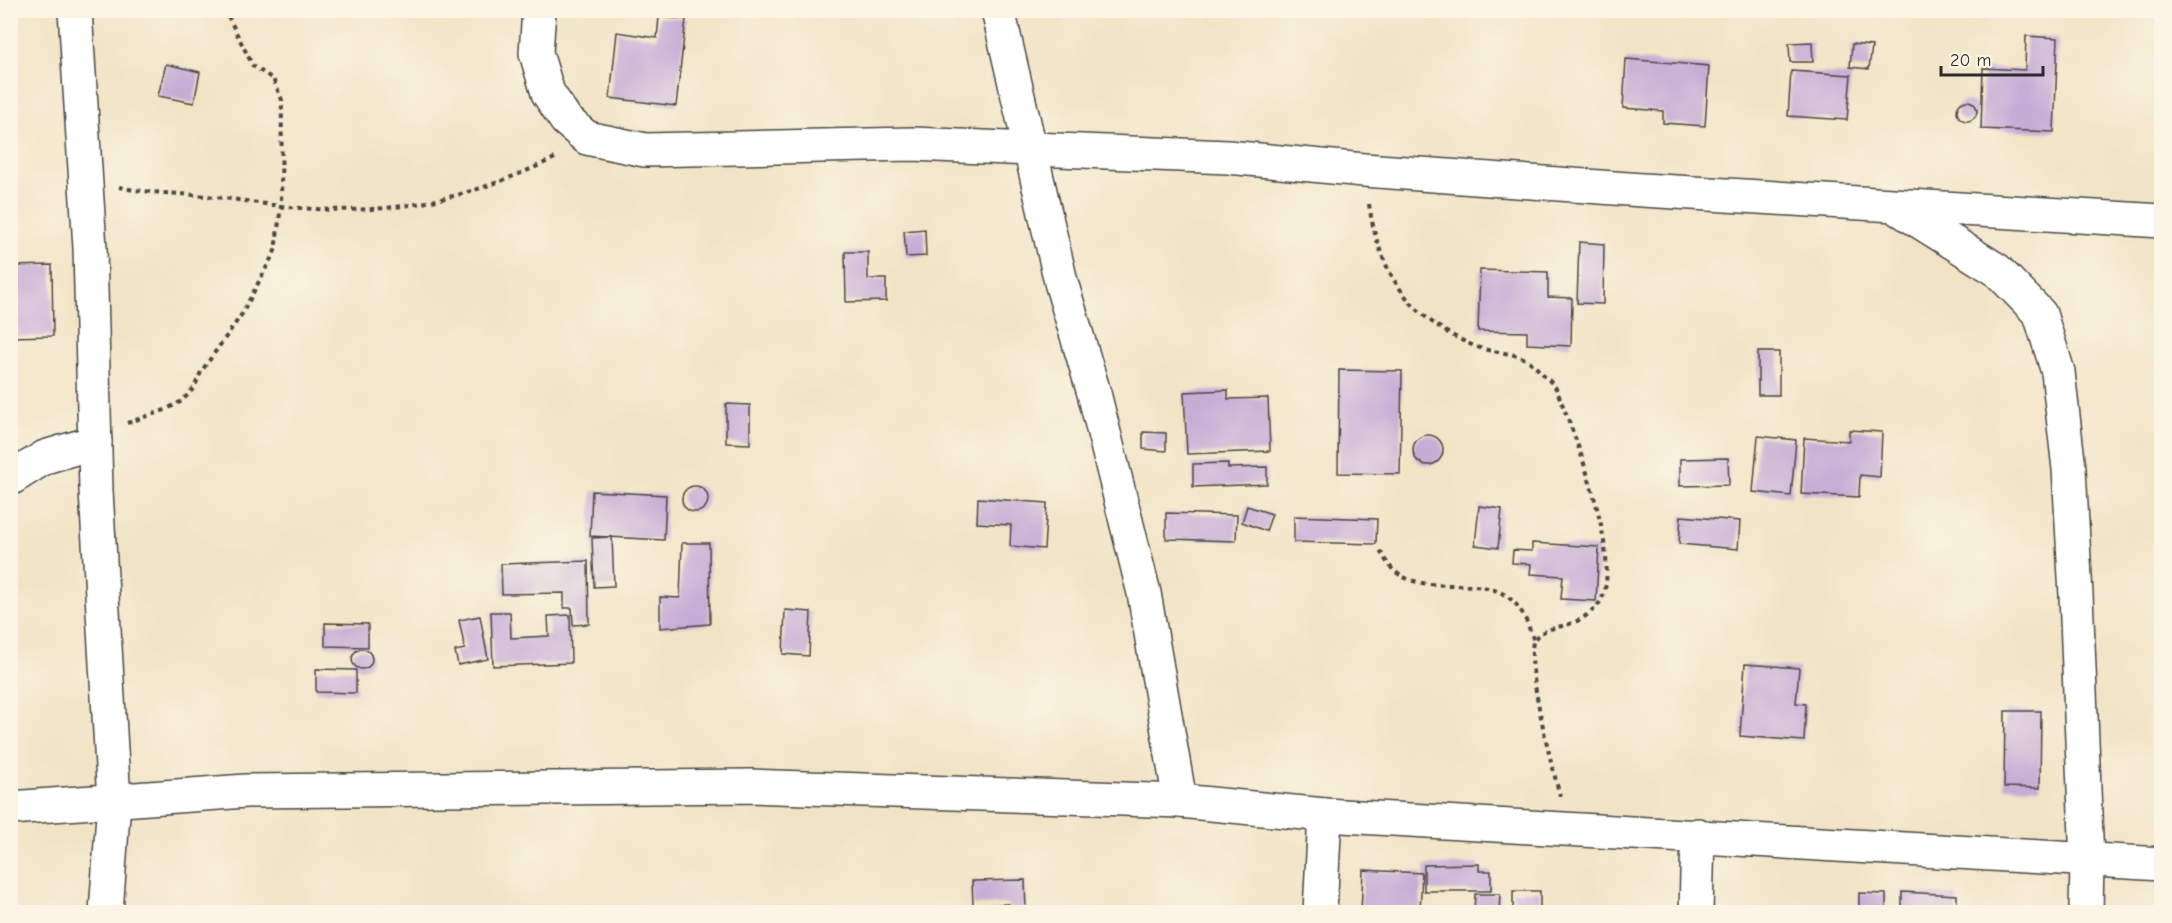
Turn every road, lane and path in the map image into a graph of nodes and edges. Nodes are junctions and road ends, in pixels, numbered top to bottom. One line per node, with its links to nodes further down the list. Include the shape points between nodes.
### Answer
1 (75, 10): 8 (street)
2 (225, 10): 9 (path, via 254,66 273,79 282,100)
3 (539, 10): 5 (street, via 536,53 548,93 566,120)
4 (999, 10): 6 (street)
5 (587, 138): 6 (street, via 645,150 912,144); 9 (path, via 522,174 438,201 345,210)
6 (1029, 151): 7 (street, via 1228,157); 17 (street, via 1144,593)
7 (1364, 170): 10 (street); 15 (path, via 1374,238 1396,288 1436,326 1478,347 1529,361 1556,388 1597,506 1607,559 1607,585 1591,611 1576,622 1543,632)
8 (86, 179): 9 (path, via 132,190); 12 (street)
9 (281, 206): 12 (path, via 275,251 234,328 201,372 194,388 182,401 124,424)
10 (1895, 206): 11 (street); 22 (street, via 1997,270 2026,299 2040,314 2058,372 2070,480)
11 (2162, 221)
12 (95, 442): 13 (street, via 45,457); 16 (street)
13 (10, 479)
14 (1380, 551): 15 (path, via 1389,565 1408,578 1428,583 1472,584 1507,596 1521,610)
15 (1534, 641): 20 (path, via 1532,659 1538,698)
16 (114, 801): 17 (street, via 246,791 751,786); 18 (street); 24 (street)
17 (1180, 801): 19 (street)
18 (10, 808)
19 (1325, 815): 20 (street); 25 (street)
20 (1569, 828): 21 (street)
21 (1698, 835): 22 (street); 26 (street)
22 (2087, 861): 23 (street); 27 (street)
23 (2162, 864)
24 (106, 912)
25 (1320, 912)
26 (1696, 912)
27 (2086, 912)

